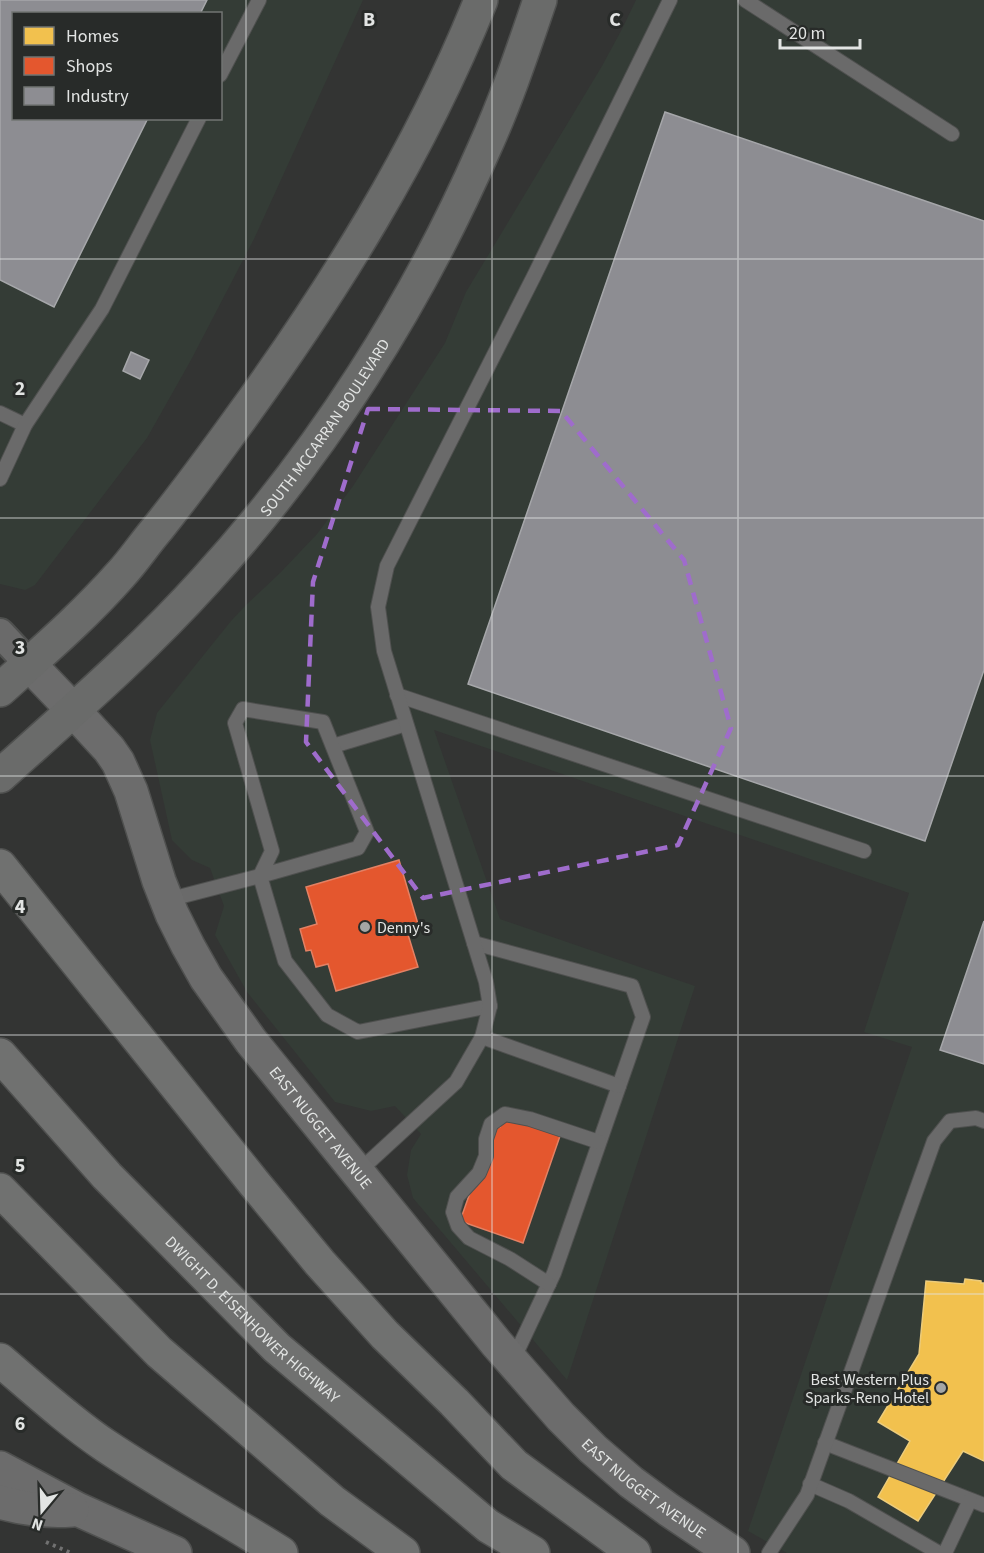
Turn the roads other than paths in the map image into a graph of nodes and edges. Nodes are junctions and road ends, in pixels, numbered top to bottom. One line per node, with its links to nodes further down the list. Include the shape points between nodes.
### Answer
1 (259, 0): 6 (lane)
2 (480, 0): 13 (main road, via 419,134 324,300 201,473 121,574)
3 (540, 0): 16 (main road, SOUTH MCCARRAN BOULEVARD, via 485,148 412,292 372,360 254,525 139,650)
4 (670, 0): 15 (lane, via 387,566 378,607 384,651)
5 (744, 0): 8 (lane)
6 (222, 71)
7 (198, 120): 10 (lane, via 102,309)
8 (952, 134)
9 (0, 413): 10 (lane)
10 (25, 425): 11 (lane)
11 (0, 478)
12 (0, 633): 13 (street, EAST NUGGET AVENUE)
13 (29, 664): 14 (main road); 16 (street, EAST NUGGET AVENUE)
14 (0, 690)
15 (397, 695): 17 (lane); 20 (lane)
16 (73, 710): 19 (main road, SOUTH MCCARRAN BOULEVARD); 23 (street, EAST NUGGET AVENUE, via 118,762)
17 (406, 724): 18 (lane); 24 (lane)
18 (333, 746): 22 (lane, via 367,832 357,848); 22 (lane, via 322,722 243,709 235,723 272,851)
19 (0, 776)
20 (864, 851)
21 (0, 866): 47 (highway, via 320,1263 385,1335 514,1465)
22 (260, 876): 23 (lane); 25 (lane, via 285,961 327,1015 358,1032)
23 (167, 900): 31 (street, EAST NUGGET AVENUE, via 188,946 224,1005)
24 (474, 944): 25 (lane); 28 (lane, via 632,986 643,1017)
25 (490, 1006): 26 (lane)
26 (482, 1037): 28 (lane); 31 (lane, via 456,1083)
27 (0, 1055): 46 (highway, DWIGHT D. EISENHOWER HIGHWAY, via 108,1176 277,1348 488,1526)
28 (619, 1086): 30 (lane)
29 (984, 1121): 36 (lane, via 950,1121 934,1141)
30 (599, 1142): 33 (lane); 33 (lane, via 505,1114 491,1124 479,1173 457,1197 453,1212 469,1239)
31 (358, 1172): 35 (street, EAST NUGGET AVENUE)
32 (0, 1190): 45 (highway, via 159,1353 332,1501)
33 (549, 1284): 35 (lane)
34 (0, 1360): 44 (highway, via 104,1445)
35 (513, 1362): 48 (street, EAST NUGGET AVENUE, via 561,1417 631,1482)
36 (825, 1443): 38 (lane); 39 (lane)
37 (0, 1468): 42 (street)
38 (810, 1484): 49 (lane, via 807,1495); 50 (lane, via 849,1501)
39 (970, 1500): 41 (lane); 51 (lane)
40 (0, 1502): 42 (street, via 50,1511)
41 (984, 1505)
42 (77, 1509): 43 (street)
43 (176, 1553)
44 (282, 1553)
45 (403, 1553)
46 (532, 1553)
47 (634, 1553)
48 (733, 1553)
49 (769, 1553)
50 (939, 1553)
51 (945, 1553)

